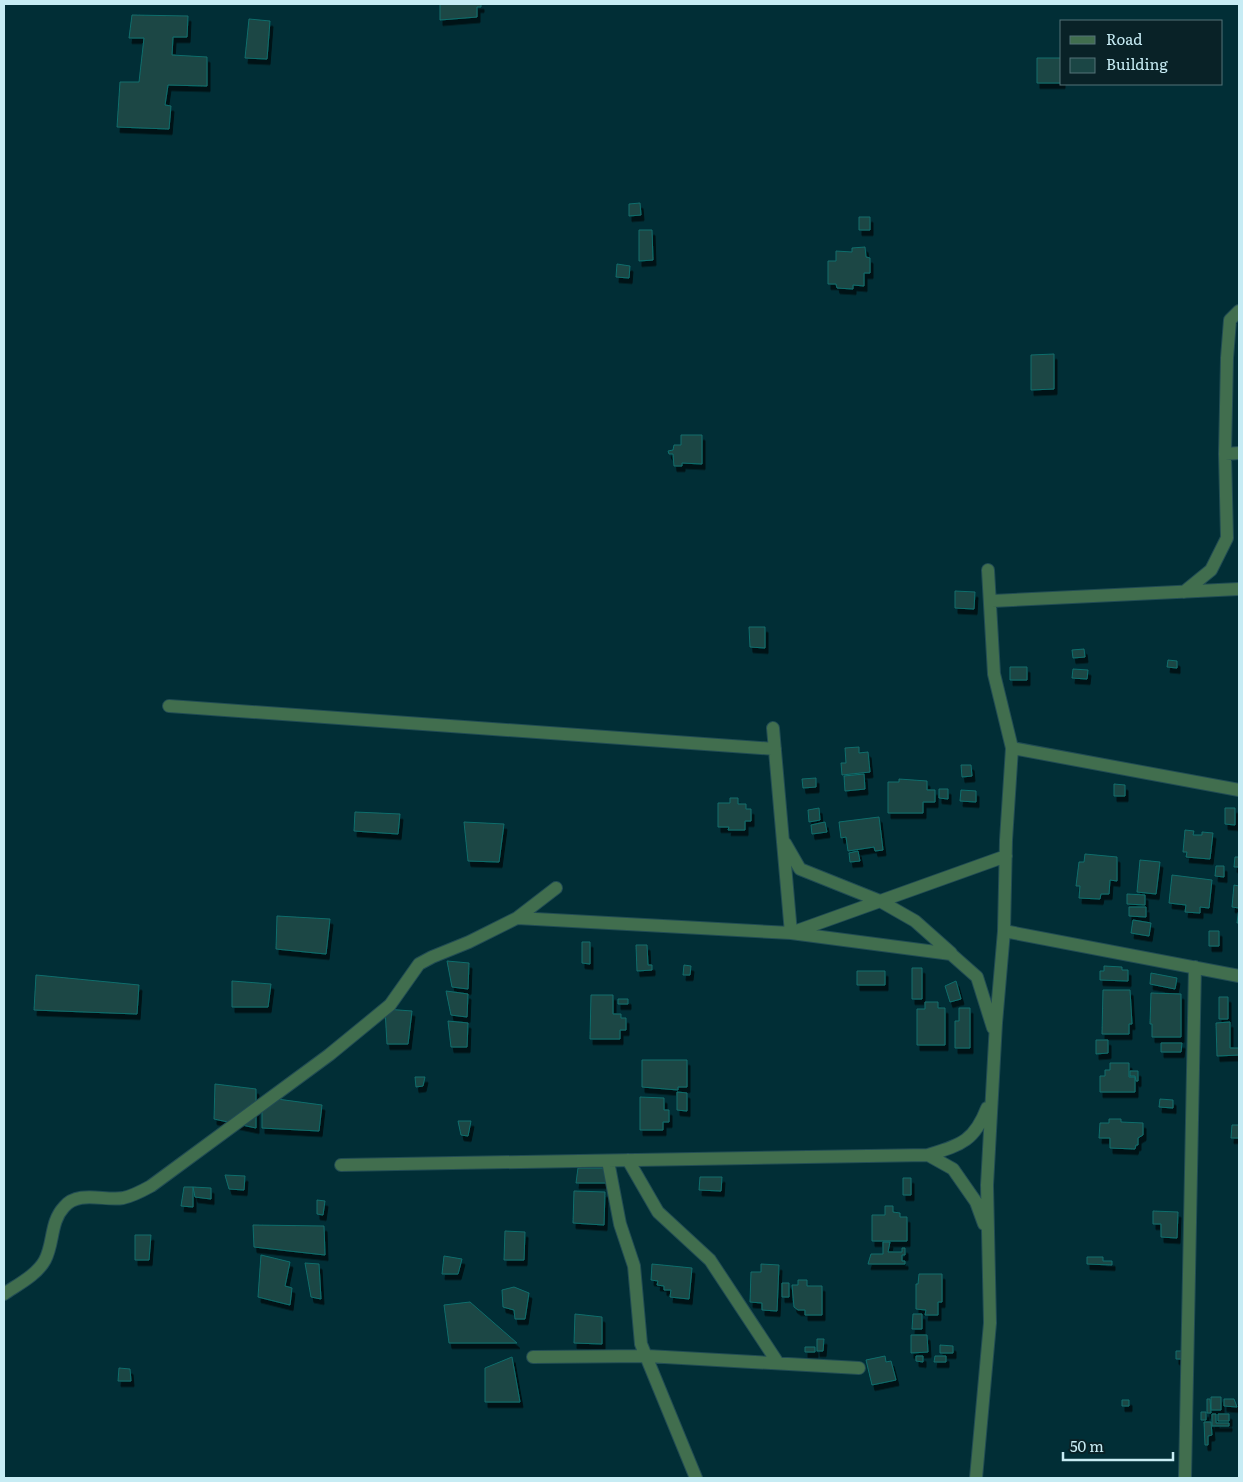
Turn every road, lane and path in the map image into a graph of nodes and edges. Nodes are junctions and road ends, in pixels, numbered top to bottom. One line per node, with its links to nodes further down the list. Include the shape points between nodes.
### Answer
1 (1239, 311): 3 (street, via 1230,320)
2 (1239, 453): 3 (street)
3 (1225, 454): 6 (street, via 1227,538 1211,570)
4 (988, 570): 7 (street)
5 (1239, 589): 6 (street)
6 (1184, 592): 7 (street)
7 (992, 601): 10 (street, via 994,674)
8 (169, 706): 11 (street)
9 (773, 728): 11 (street)
10 (1012, 748): 12 (street); 14 (street)
11 (775, 749): 13 (street)
12 (1239, 790)
13 (783, 838): 16 (street, via 800,869); 19 (street)
14 (1006, 856): 16 (street); 18 (street)
15 (556, 888): 17 (street)
16 (880, 901): 19 (street); 20 (street, via 914,921)
17 (516, 918): 19 (street); 30 (street, via 419,964 390,1005 336,1049 150,1186 121,1198 82,1197 64,1205 55,1221 44,1262 36,1272)
18 (1004, 931): 21 (street); 23 (street)
19 (792, 933): 20 (street)
20 (951, 954): 23 (street, via 977,976)
21 (1195, 967): 22 (street); 37 (street)
22 (1239, 976)
23 (996, 1036): 24 (street)
24 (993, 1093): 25 (street, via 980,1127 960,1145); 29 (street, via 987,1185)
25 (928, 1155): 27 (street); 29 (street, via 953,1168 976,1202)
26 (608, 1160): 27 (street); 28 (street); 31 (street, via 620,1224 634,1266 642,1344)
27 (628, 1160): 33 (street, via 658,1212 710,1260)
28 (341, 1165)
29 (988, 1232): 36 (street, via 990,1323)
30 (4, 1294)
31 (647, 1356): 32 (street); 33 (street); 35 (street)
32 (533, 1357)
33 (778, 1363): 34 (street)
34 (859, 1368)
35 (696, 1478)
36 (976, 1478)
37 (1185, 1478)

